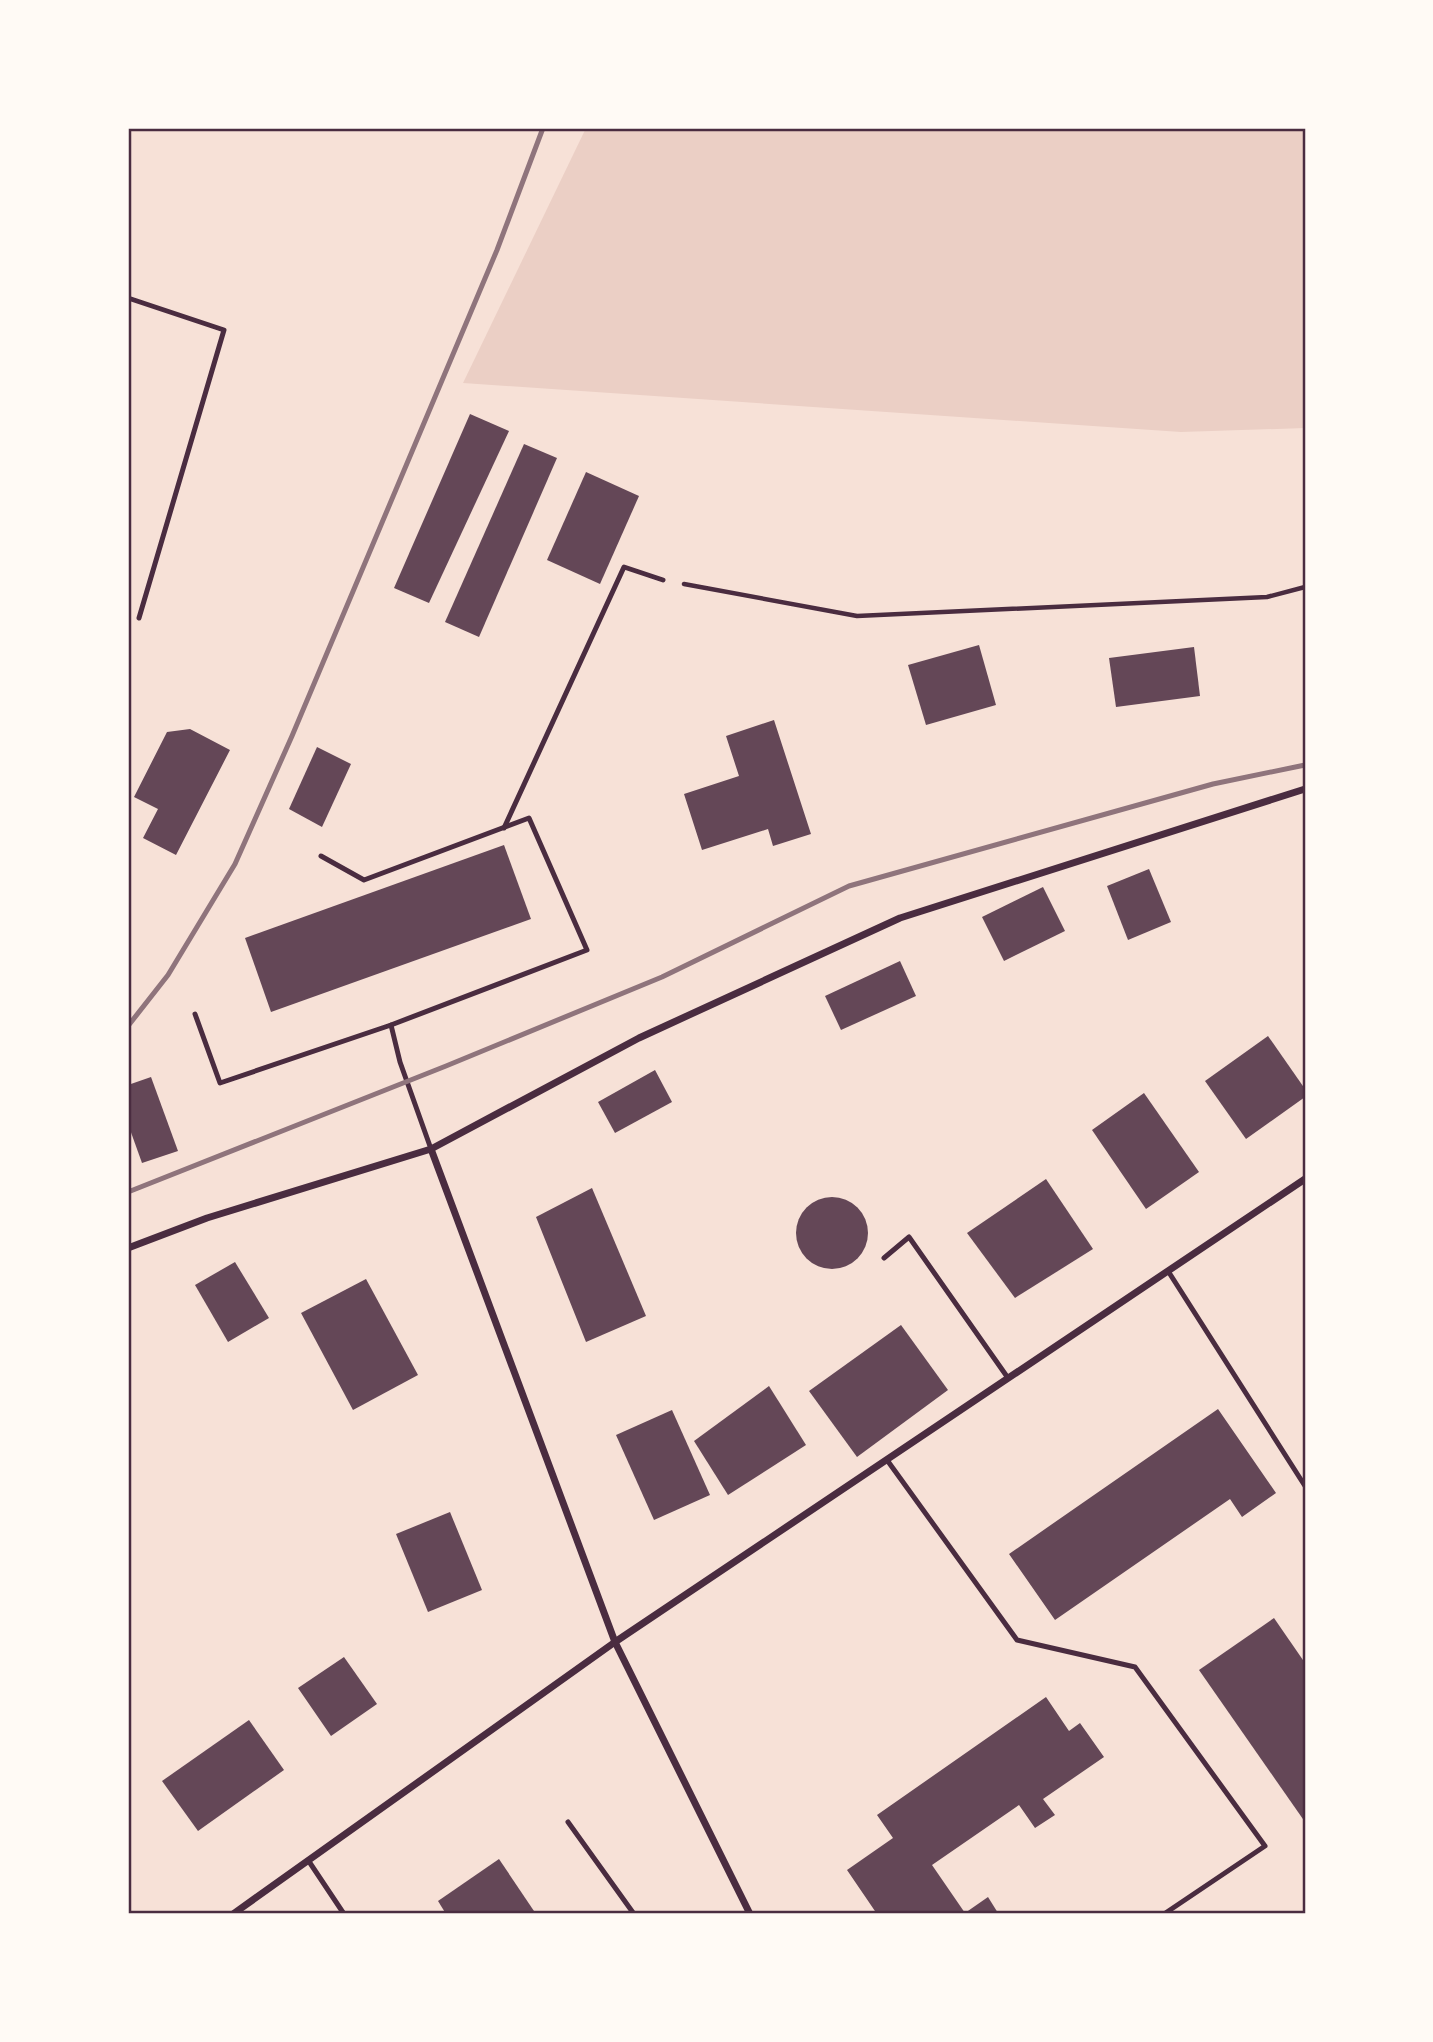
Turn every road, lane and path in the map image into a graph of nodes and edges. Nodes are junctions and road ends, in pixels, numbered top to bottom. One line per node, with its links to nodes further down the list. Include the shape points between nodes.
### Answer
1 (128, 298): 4 (lane, via 224,330)
2 (663, 580): 3 (path, via 857,616 1267,597); 6 (lane, via 624,567)
3 (1305, 587)
4 (139, 618)
5 (1305, 789): 10 (street, via 900,918 639,1038)
6 (504, 828): 7 (lane, via 364,880); 9 (lane, via 529,818 587,950)
7 (321, 856)
8 (195, 1014): 9 (lane, via 220,1083)
9 (391, 1025): 10 (lane)
10 (431, 1149): 12 (street, via 207,1218); 18 (street)
11 (1305, 1179): 14 (street)
12 (128, 1248)
13 (884, 1258): 15 (lane, via 909,1237)
14 (1168, 1271): 15 (street); 17 (lane)
15 (1008, 1378): 16 (street)
16 (887, 1460): 18 (street); 25 (lane, via 1017,1640 1135,1667 1265,1846)
17 (1305, 1486)
18 (615, 1643): 20 (street); 24 (street)
19 (568, 1822): 23 (lane)
20 (307, 1860): 21 (street); 22 (lane)
21 (233, 1914)
22 (344, 1914)
23 (634, 1914)
24 (750, 1914)
25 (1164, 1914)

